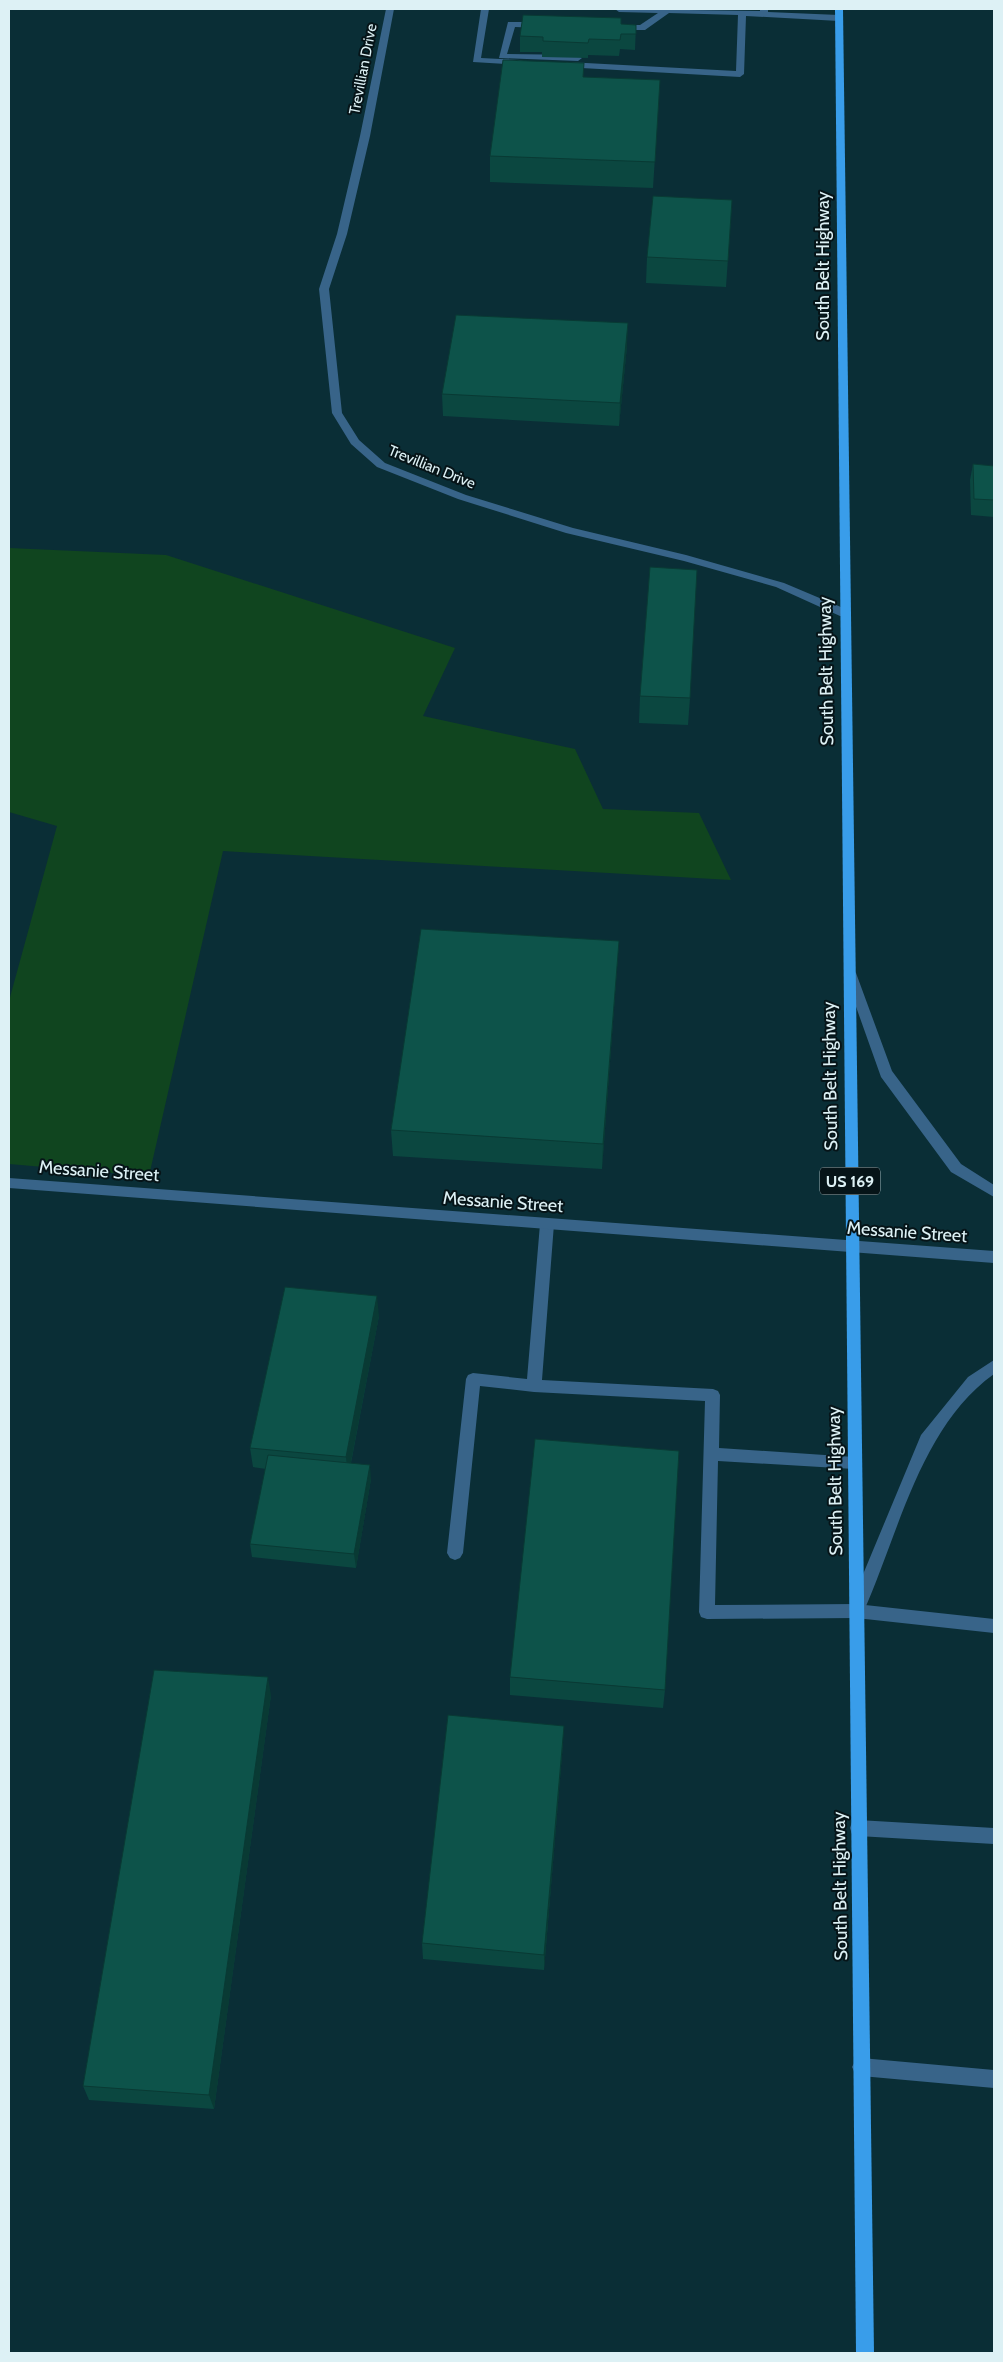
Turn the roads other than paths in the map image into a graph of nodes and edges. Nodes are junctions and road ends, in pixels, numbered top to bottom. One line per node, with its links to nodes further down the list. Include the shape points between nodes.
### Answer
1 (390, 9): 12 (street, Trevillian Drive, via 366,136 342,234 324,289 337,413 355,442 381,466 462,497 570,531 686,558 780,585)
2 (485, 9): 11 (street, via 476,60)
3 (619, 9): 4 (street)
4 (650, 9): 5 (street)
5 (668, 10): 7 (street); 10 (street, via 642,28)
6 (764, 11): 7 (street); 8 (street)
7 (742, 13): 11 (street, via 740,74)
8 (839, 13): 12 (main road, South Belt Highway / US 169)
9 (548, 25): 11 (street, via 511,24 502,56 622,60)
10 (614, 27)
11 (655, 69)
12 (844, 613): 13 (main road, South Belt Highway / US 169)
13 (848, 968): 15 (street, via 886,1073 956,1168); 17 (main road, South Belt Highway / US 169)
14 (9, 1183): 16 (street, Messanie Street)
15 (994, 1192)
16 (547, 1224): 17 (street, Messanie Street); 20 (street)
17 (851, 1247): 18 (street, Messanie Street); 22 (main road, South Belt Highway / US 169)
18 (994, 1257)
19 (994, 1366): 24 (street, via 973,1381 926,1440)
20 (534, 1386): 21 (street, via 713,1395); 23 (street, via 473,1379)
21 (711, 1454): 22 (street); 24 (street, via 707,1612)
22 (854, 1463): 24 (main road, South Belt Highway / US 169)
23 (455, 1553)
24 (856, 1611): 25 (street); 26 (main road, South Belt Highway / US 169)
25 (994, 1626)
26 (858, 1828): 27 (street); 28 (main road, South Belt Highway / US 169)
27 (994, 1836)
28 (862, 2067): 29 (street); 30 (main road, South Belt Highway / US 169)
29 (994, 2079)
30 (865, 2353)

